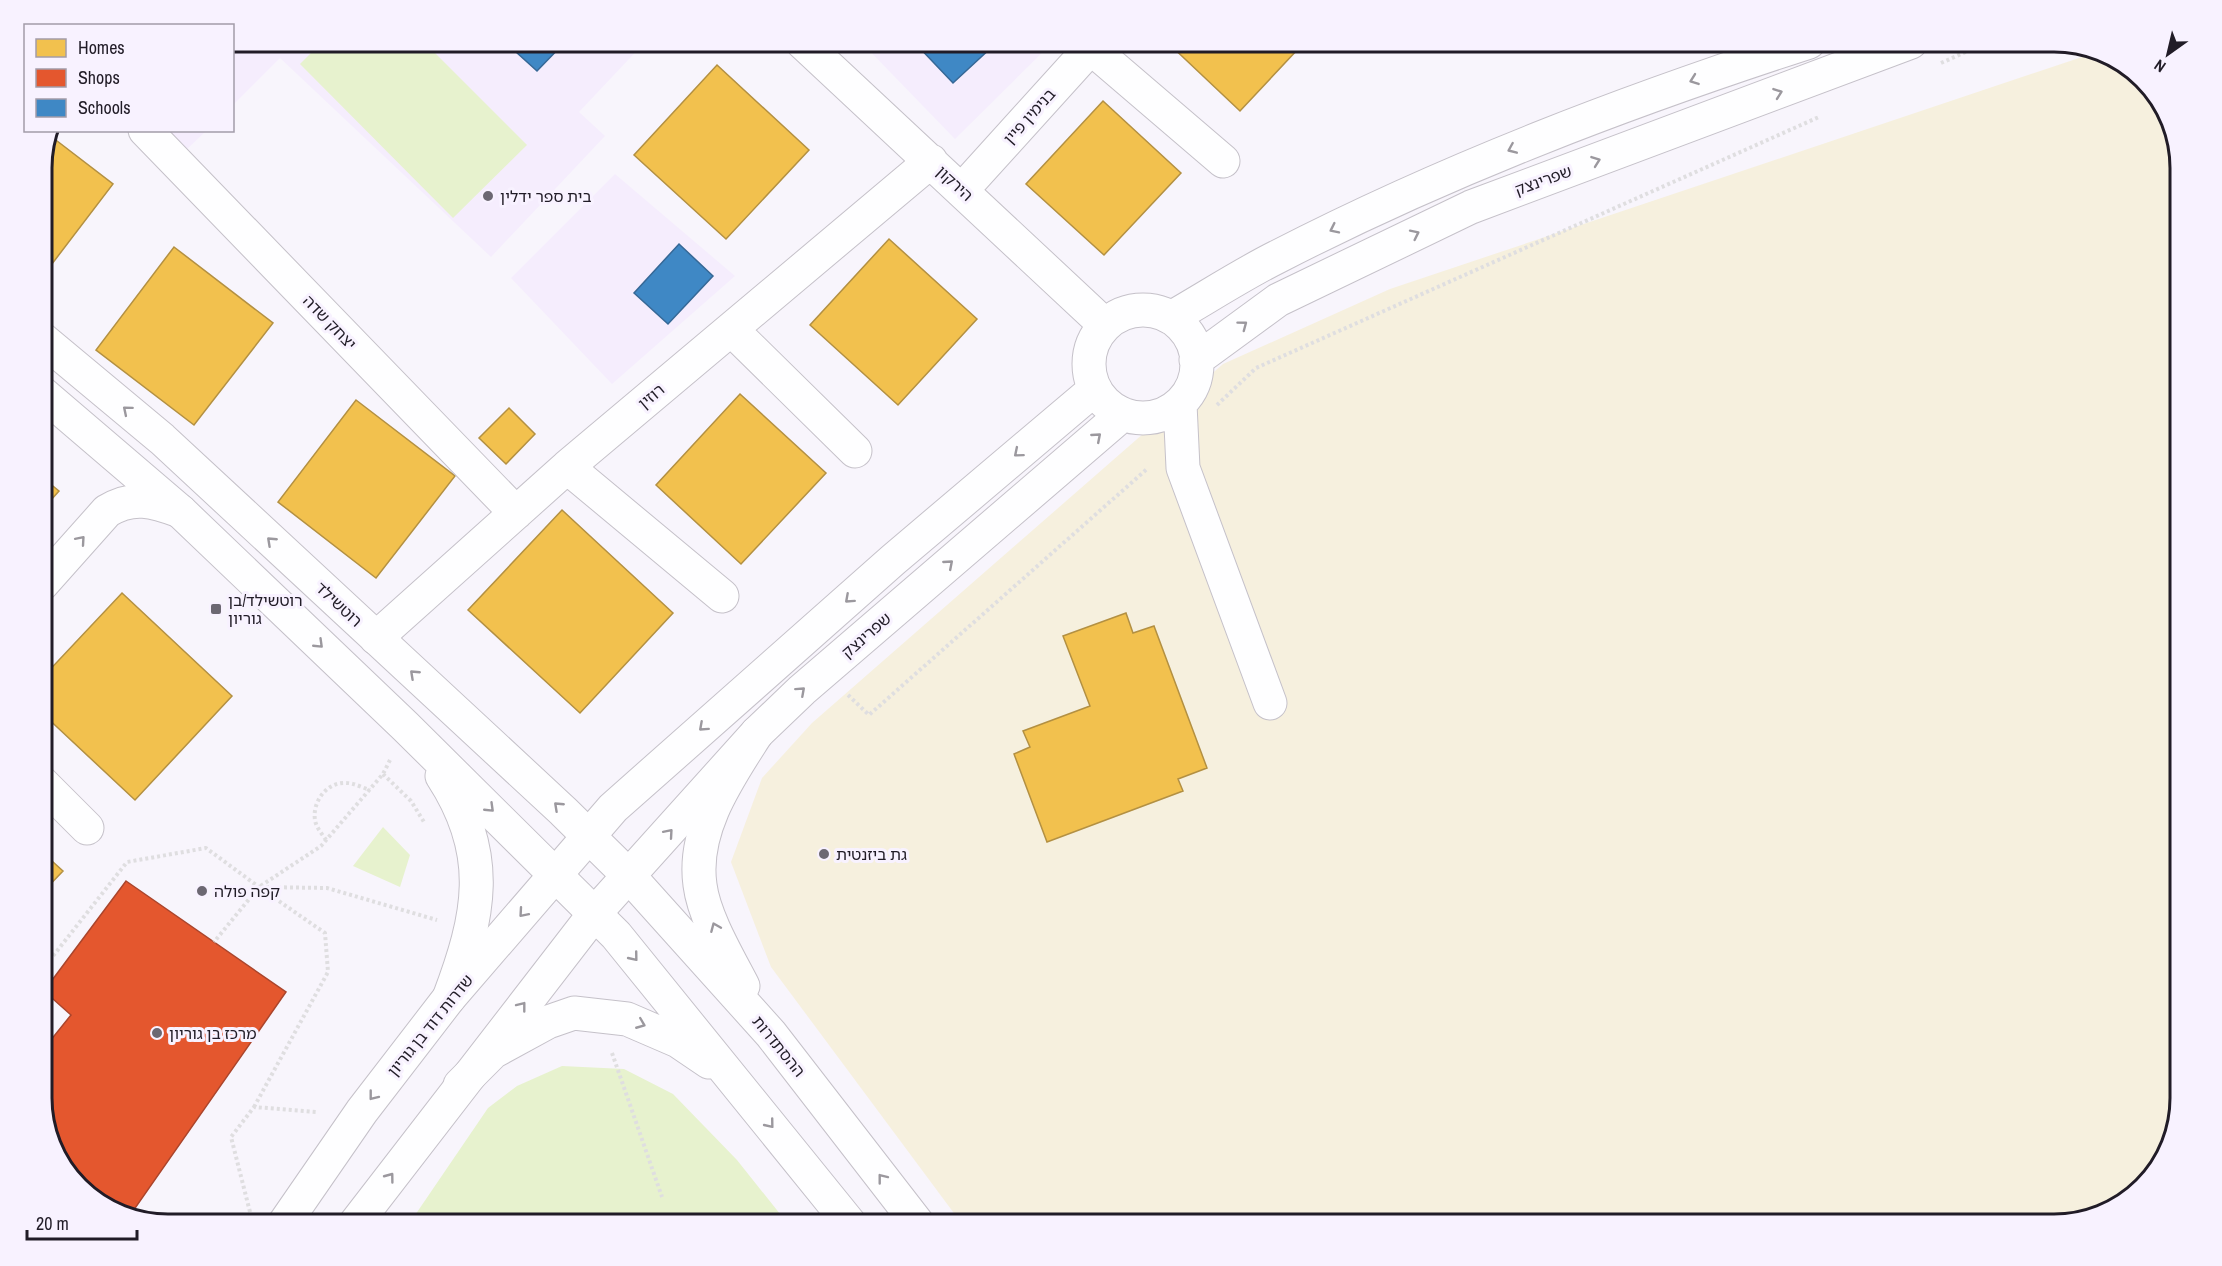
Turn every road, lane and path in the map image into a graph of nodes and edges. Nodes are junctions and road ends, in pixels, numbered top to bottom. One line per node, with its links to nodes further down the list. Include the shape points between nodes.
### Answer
1 (813, 52): 10 (street, הירקון)
2 (1087, 52): 12 (street, בנימין פיין)
3 (1101, 52): 11 (street)
4 (1779, 52): 13 (street, one-way to 13, via 1556,130 1388,203 1286,252)
5 (1884, 52): 17 (street, שפרינצק, one-way to 5, via 1278,300 1471,207)
6 (1965, 52): 7 (path)
7 (1933, 66)
8 (1824, 115): 22 (path, via 1256,368)
9 (147, 132): 26 (street, יצחק שדה)
10 (931, 161): 12 (street, הירקון); 15 (street, רוזין)
11 (1223, 161)
12 (962, 190): 14 (street, הירקון)
13 (1171, 318): 14 (street, via 1143,309 1125,312); 17 (street, via 1189,336)
14 (1105, 326): 18 (street, via 1090,349 1088,366)
15 (731, 329): 23 (street); 24 (street, רוזין)
16 (53, 348): 29 (street, רוטשילד, one-way to 16, via 162,439)
17 (1197, 360): 20 (street, via 1191,389)
18 (1095, 388): 21 (street, via 1107,404); 39 (street, one-way to 39, via 723,709 613,808)
19 (53, 402): 25 (street)
20 (1180, 404): 21 (street, via 1165,414 1147,418); 22 (street)
21 (1123, 414): 30 (street, שפרינצק, one-way to 21)
22 (1182, 438): 30 (path, via 869,715); 31 (street, via 1184,468)
23 (855, 452)
24 (567, 467): 26 (street, רוזין); 28 (street)
25 (180, 512): 27 (street, one-way to 25, via 107,510 118,504 143,500); 32 (street, one-way to 32)
26 (516, 513): 29 (street, רוזין)
27 (53, 571)
28 (722, 596)
29 (376, 638): 39 (street, רוטשילד, one-way to 29)
30 (824, 672): 33 (street, שפרינצק, one-way to 30)
31 (1270, 703)
32 (405, 726): 34 (path); 41 (street, one-way to 41); 48 (street, via 452,793 470,835 475,864 478,890 474,924)
33 (757, 733): 42 (street, שפרינצק, one-way to 33); 49 (street, one-way to 33, via 728,957 700,885 706,826 729,776)
34 (383, 774): 35 (path); 38 (path, via 411,801)
35 (370, 790): 40 (path); 40 (path, via 346,782 322,794 314,808 315,823)
36 (53, 794): 37 (street)
37 (87, 828)
38 (428, 830)
39 (589, 836): 41 (street, שדרות דוד בן גוריון); 42 (street, רוטשילד)
40 (326, 840): 43 (path)
41 (555, 873): 45 (street); 48 (street, שדרות דוד בן גוריון, one-way to 48)
42 (629, 876): 45 (street); 49 (street, ההסתדרות)
43 (259, 887): 44 (path, via 327,888 442,921); 46 (path); 47 (path, via 206,848 127,862); 53 (path, via 325,933 328,972)
44 (442, 913)
45 (595, 913): 51 (street, one-way to 45); 52 (street, one-way to 52)
46 (214, 942)
47 (53, 956)
48 (449, 998): 54 (street, שדרות דוד בן גוריון, one-way to 54)
49 (771, 1034): 60 (street, ההסתדרות, one-way to 49)
50 (620, 1052): 55 (path, via 611,1049)
51 (460, 1085): 52 (street, one-way to 52, via 493,1052 548,1022 574,1013 619,1017 651,1028 702,1056); 58 (street, one-way to 51)
52 (744, 1091): 59 (street, one-way to 59)
53 (254, 1107): 54 (path, via 344,1114); 56 (path, via 231,1137)
54 (362, 1111): 57 (street, שדרות דוד בן גוריון)
55 (662, 1197)
56 (250, 1213)
57 (291, 1214)
58 (363, 1214)
59 (842, 1214)
60 (910, 1214)

